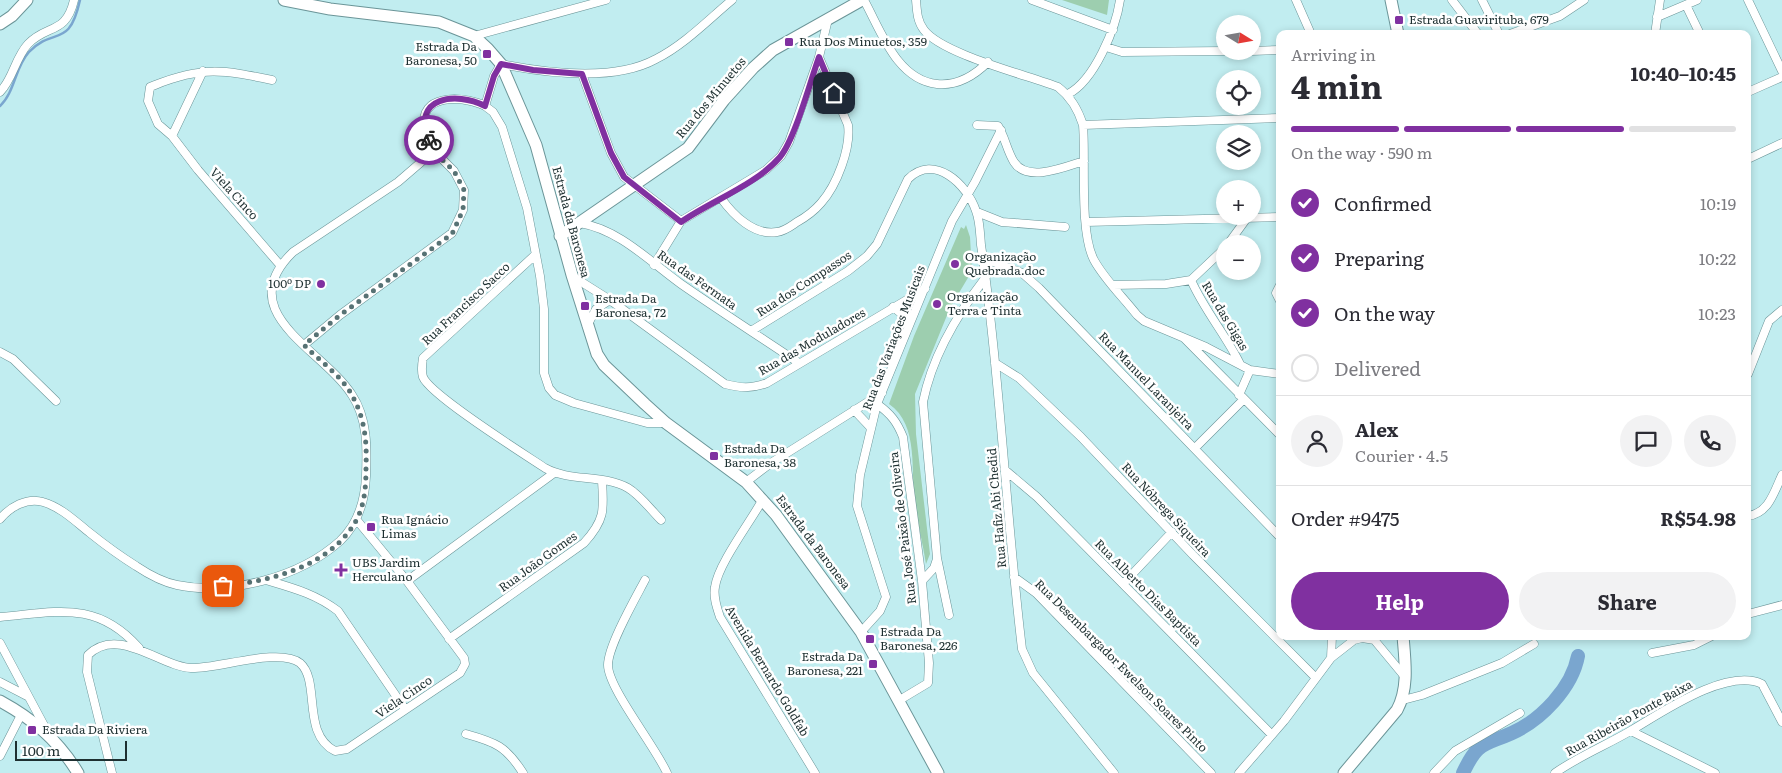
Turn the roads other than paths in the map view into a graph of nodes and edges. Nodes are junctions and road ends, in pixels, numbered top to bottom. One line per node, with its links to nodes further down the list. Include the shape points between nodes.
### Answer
1 (27, 0): 22 (main road)
2 (74, 0): 45 (street, via 66,21 39,35 23,49)
3 (284, 0): 31 (main road, Estrada da Baronesa, via 439,22)
4 (606, 0): 18 (street)
5 (732, 0): 41 (street, via 656,60)
6 (863, 0): 21 (main road, Rua dos Minuetos); 37 (street, via 899,62 910,75 926,83 954,84 972,76)
7 (916, 0): 37 (street, via 920,23 929,36 955,51)
8 (1032, 0): 23 (street)
9 (1120, 0): 23 (street)
10 (1296, 0): 24 (street)
11 (1391, 0): 25 (main road)
12 (1452, 0): 26 (street)
13 (1482, 0): 27 (street)
14 (1660, 0): 20 (street)
15 (1697, 0): 19 (street)
16 (1748, 0): 40 (street)
17 (1581, 1): 28 (street, via 1560,16)
18 (584, 3): 31 (street)
19 (1686, 5): 20 (street); 30 (street)
20 (1657, 18): 29 (street)
21 (828, 19): 36 (street); 57 (main road, Rua dos Minuetos, via 773,50 724,100 688,148)
22 (1, 22)
23 (1113, 30): 32 (street)
24 (1309, 30)
25 (1397, 30)
26 (1475, 30)
27 (1497, 30)
28 (1521, 30)
29 (1656, 30)
30 (1698, 30)
31 (474, 36): 38 (main road, Estrada da Baronesa)
32 (1106, 48): 34 (street, via 1122,52); 46 (street, via 1083,82)
33 (1276, 50): 35 (street)
34 (1216, 51)
35 (1261, 51)
36 (819, 57): 59 (street, via 789,142 780,156 766,170); 59 (street, via 848,125 848,147 822,202 784,231 768,232 758,230 732,212)
37 (988, 62): 46 (street, via 1051,84)
38 (501, 64): 41 (street); 47 (street); 68 (main road, Estrada da Baronesa, via 536,145)
39 (203, 71): 43 (street, via 224,71); 52 (street); 52 (street, Viela Cinco, via 173,77 148,91 154,118)
40 (1782, 71)
41 (582, 74): 57 (street, via 611,153 624,177)
42 (1782, 77): 44 (street)
43 (272, 80)
44 (1751, 91)
45 (0, 92)
46 (1068, 94): 50 (street)
47 (485, 106): 54 (street, via 475,100 454,98 436,102 427,110 424,120); 69 (street, via 499,119 502,127 527,208)
48 (1276, 118): 50 (street)
49 (977, 125): 51 (street, via 994,124)
50 (1083, 125): 56 (street)
51 (1001, 130): 56 (street, via 1014,163 1023,170 1038,172); 58 (street, Rua das Variações Musicais)
52 (172, 136): 72 (street, Viela Cinco)
53 (1782, 144): 55 (street)
54 (434, 152): 72 (street, via 398,182 293,252); 86 (street, via 454,171 464,190 463,210 452,234)
55 (1751, 159)
56 (1084, 162): 65 (street)
57 (633, 184): 64 (street); 66 (main road, Rua dos Minuetos)
58 (968, 194): 60 (street, Rua dos Compassos); 78 (street, Rua das Variações Musicais, via 952,221); 84 (street, Rua dos Compassos, via 955,180 940,171 932,168 915,172 908,179 868,256)
59 (721, 198): 64 (street)
60 (977, 212): 67 (street, via 1002,222); 71 (street, Rua Hafiz Abi Chedid)
61 (1276, 217): 62 (street)
62 (1261, 218)
63 (1216, 219): 65 (street)
64 (681, 222): 73 (street)
65 (1086, 222): 77 (street, via 1093,259)
66 (580, 223): 68 (main road, Rua dos Minuetos); 73 (street, Rua das Fermata, via 599,226 613,233)
67 (1065, 227)
68 (560, 236): 74 (main road, Estrada da Baronesa)
69 (535, 255): 99 (street, via 544,309 544,373 549,388 555,395 574,403 647,423); 104 (street, Rua Francisco Sacco, via 423,358 422,368 423,377 437,392)
70 (1216, 256): 76 (street)
71 (983, 258): 75 (street, Rua Hafiz Abi Chedid); 102 (street, Rua Manuel Laranjeira, via 1022,273)
72 (280, 265): 86 (street, via 270,292 274,309)
73 (654, 265): 84 (street, Rua das Fermata)
74 (572, 275): 79 (street, Rua das Moduladores); 83 (main road, Estrada da Baronesa)
75 (986, 277): 89 (street, Rua Hafiz Abi Chedid); 115 (street, via 960,312 932,370 923,402)
76 (1190, 280): 77 (street); 90 (street, Rua das Gigas)
77 (1113, 285): 85 (street, via 1144,321)
78 (925, 289): 80 (street, Rua das Moduladores); 82 (street, Rua das Variações Musicais)
79 (610, 300): 83 (street, via 596,309); 88 (street, Rua das Moduladores, via 724,384 753,388)
80 (893, 307): 82 (street); 88 (street, Rua das Moduladores)
81 (1782, 310): 91 (street, via 1769,321)
82 (911, 321): 94 (street, Rua das Variações Musicais)
83 (586, 326): 99 (main road, Estrada da Baronesa, via 604,365)
84 (752, 331): 88 (street, Rua das Fermata)
85 (1184, 338): 90 (street); 95 (street)
86 (304, 345): 111 (street, via 353,396 363,419 367,443 366,478 364,497)
87 (0, 352): 96 (street, via 13,359)
88 (799, 363)
89 (995, 363): 103 (street, Rua Hafiz Abi Chedid); 113 (street, Rua Nóbrega Siqueira, via 1019,378)
90 (1240, 364): 92 (street)
91 (1751, 366)
92 (1250, 370): 93 (street); 95 (street)
93 (1276, 373)
94 (882, 393): 97 (street, Rua das Variações Musicais); 98 (street)
95 (1241, 397): 101 (street); 102 (street)
96 (56, 401)
97 (877, 404): 100 (street, Rua das Variações Musicais); 120 (street, Rua José Paixão de Oliveira, via 894,418 903,437)
98 (854, 410): 100 (street); 107 (street)
99 (666, 423): 107 (main road, Estrada da Baronesa)
100 (872, 428): 126 (street, Rua das Variações Musicais, via 860,475 857,506 886,597 880,611)
101 (1276, 432)
102 (1195, 448): 114 (street, Rua Manuel Laranjeira)
103 (1005, 470): 116 (street, Rua Hafiz Abi Chedid); 121 (street, Rua Alberto Dias Baptista, via 1037,497)
104 (554, 473): 106 (street, Rua Francisco Sacco); 119 (street)
105 (1782, 475): 109 (street, via 1764,509)
106 (602, 481): 112 (street, Rua Francisco Sacco, via 629,489); 128 (street, Rua João Gomes, via 603,517 584,543)
107 (746, 482): 108 (main road, Estrada da Baronesa)
108 (763, 499): 126 (main road, Estrada da Baronesa); 162 (street, Avenida Bernardo Goldfab, via 720,570 714,587 716,604 720,617)
109 (1751, 516)
110 (0, 519): 117 (street, via 17,504 42,501 61,510 153,577 196,588)
111 (356, 519): 117 (street, via 342,539 325,553 301,567); 119 (street)
112 (661, 520)
113 (1172, 532): 121 (street); 127 (street, Rua Nóbrega Siqueira)
114 (1276, 533)
115 (938, 558): 120 (street); 124 (street)
116 (1014, 577): 164 (street, Rua Hafiz Abi Chedid, via 1025,660); 165 (street, Rua Desembargador Ewelson Soares Pinto, via 1036,593)
117 (266, 580): 149 (street, via 306,591 338,611)
118 (644, 580): 161 (street, via 611,650 608,665 616,689 660,755)
119 (407, 581): 128 (street)
120 (922, 582): 148 (street, Rua José Paixão de Oliveira, via 930,677 922,688)
121 (1123, 584): 156 (street, Rua Alberto Dias Baptista)
122 (1782, 605): 123 (street)
123 (1751, 613)
124 (949, 615)
125 (0, 617): 137 (street, via 65,612 91,614 114,625)
126 (861, 632): 148 (main road, Estrada da Baronesa)
127 (1276, 637)
128 (449, 639): 149 (street, Viela Cinco, via 464,658 464,668)
129 (1279, 640): 143 (street, Rua Nóbrega Siqueira)
130 (1332, 640): 140 (street)
131 (1354, 640): 140 (street)
132 (1375, 640): 138 (street)
133 (1403, 640): 141 (main road)
134 (1704, 640): 139 (street)
135 (0, 643): 145 (street)
136 (1534, 644): 146 (street, via 1502,663)
137 (139, 648): 149 (street, Viela Cinco, via 169,663 191,668 271,658 299,662 308,679 321,739 335,751 347,749); 159 (street, via 104,646 88,655 86,663)
138 (1385, 652): 141 (street); 142 (street)
139 (1652, 653)
140 (1332, 658): 143 (street)
141 (1404, 662): 142 (main road)
142 (1405, 677): 146 (main road)
143 (1316, 678): 156 (street)
144 (0, 682): 145 (street)
145 (28, 696): 154 (street)
146 (1402, 700): 167 (main road)
147 (0, 701): 150 (main road)
148 (898, 701): 163 (main road, Estrada da Baronesa)
149 (405, 710)
150 (22, 713): 154 (main road); 157 (street)
151 (1520, 713): 168 (street, via 1466,743)
152 (1782, 722): 153 (street, Rua Ribeirão Ponte Baixa, via 1763,686 1745,681 1717,686 1685,698)
153 (1631, 731): 169 (street, Rua Ribeirão Ponte Baixa); 170 (street)
154 (48, 733): 158 (main road)
155 (466, 734): 160 (street, via 503,747)
156 (1272, 735): 166 (street)
157 (0, 756)
158 (78, 773)
159 (112, 773)
160 (522, 773)
161 (667, 773)
162 (815, 773)
163 (938, 773)
164 (1114, 773)
165 (1211, 773)
166 (1239, 773)
167 (1344, 773)
168 (1434, 773)
169 (1555, 773)
170 (1715, 773)

